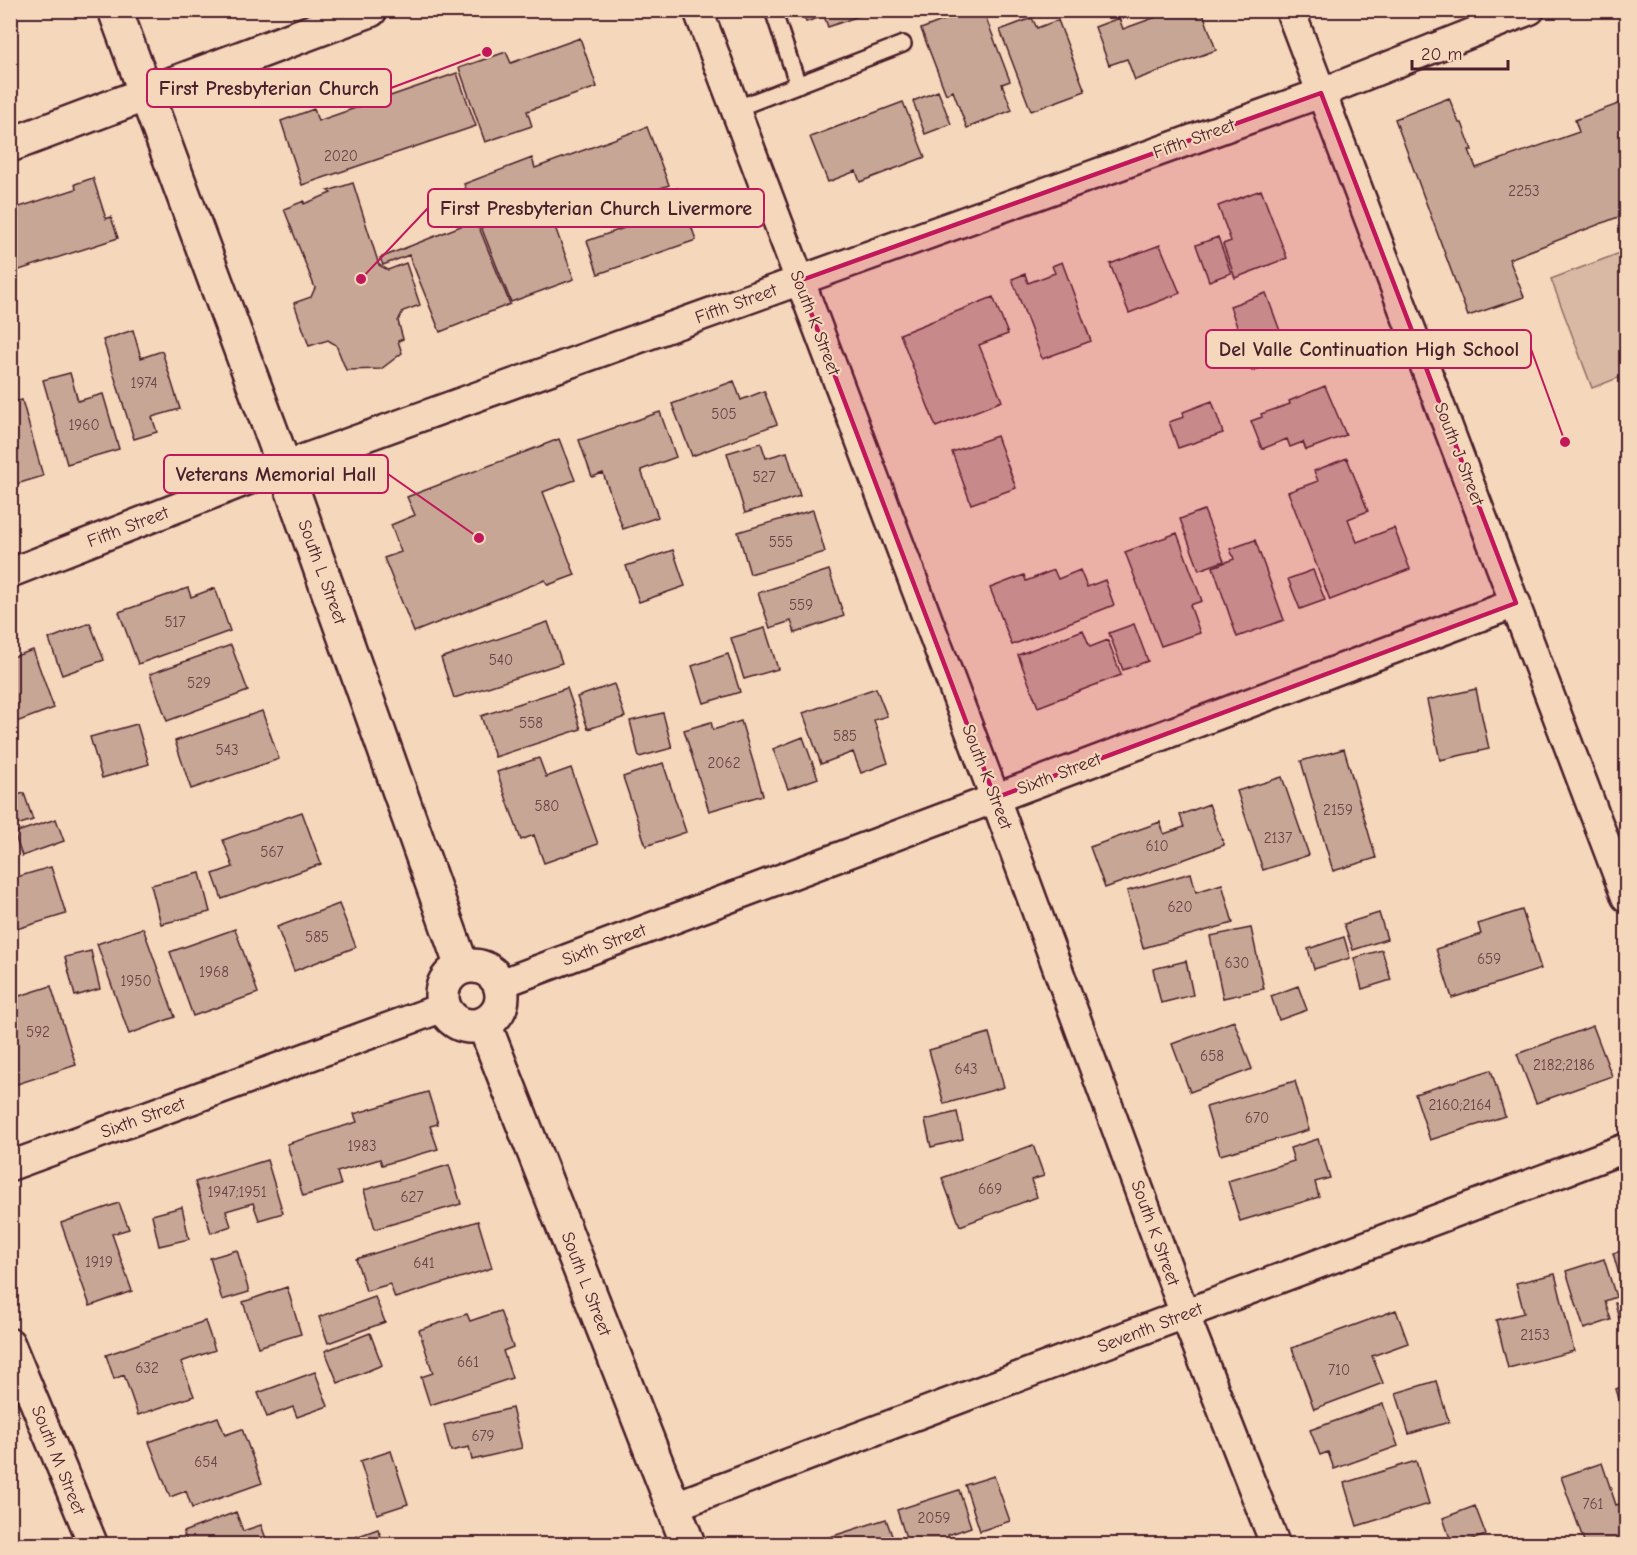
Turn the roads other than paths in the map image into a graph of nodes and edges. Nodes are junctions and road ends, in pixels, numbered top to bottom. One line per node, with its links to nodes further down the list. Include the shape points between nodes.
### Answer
1 (114, 10): 10 (street, South L Street)
2 (370, 10): 10 (street)
3 (698, 10): 11 (street, South K Street)
4 (773, 10): 8 (lane)
5 (1290, 10): 9 (street, South J Street)
6 (1530, 10): 9 (street, Fifth Street)
7 (903, 44): 8 (lane)
8 (798, 84): 11 (lane)
9 (1321, 93): 13 (street, Fifth Street); 16 (street, South J Street)
10 (146, 95): 12 (street); 14 (street, South L Street)
11 (735, 110): 13 (street, South K Street)
12 (10, 145)
13 (799, 281): 14 (street, Fifth Street); 17 (street, South K Street)
14 (284, 466): 15 (street, Fifth Street); 19 (street, South L Street)
15 (10, 573)
16 (1516, 603): 17 (street, Sixth Street); 18 (street, South J Street)
17 (995, 798): 20 (street, Sixth Street); 25 (street, South K Street)
18 (1626, 897)
19 (462, 967): 20 (street, via 481,966); 21 (street, via 444,983)
20 (500, 984): 22 (street, via 503,993 499,1012)
21 (444, 1007): 22 (street, via 449,1016 465,1025); 24 (street, Sixth Street)
22 (484, 1024): 27 (street, South L Street)
23 (1626, 1148): 25 (street, Seventh Street)
24 (10, 1166)
25 (1185, 1315): 27 (street, Seventh Street); 30 (street, South K Street)
26 (10, 1342): 28 (street, South M Street)
27 (672, 1507): 29 (street, South L Street)
28 (93, 1545)
29 (688, 1545)
30 (1275, 1545)

